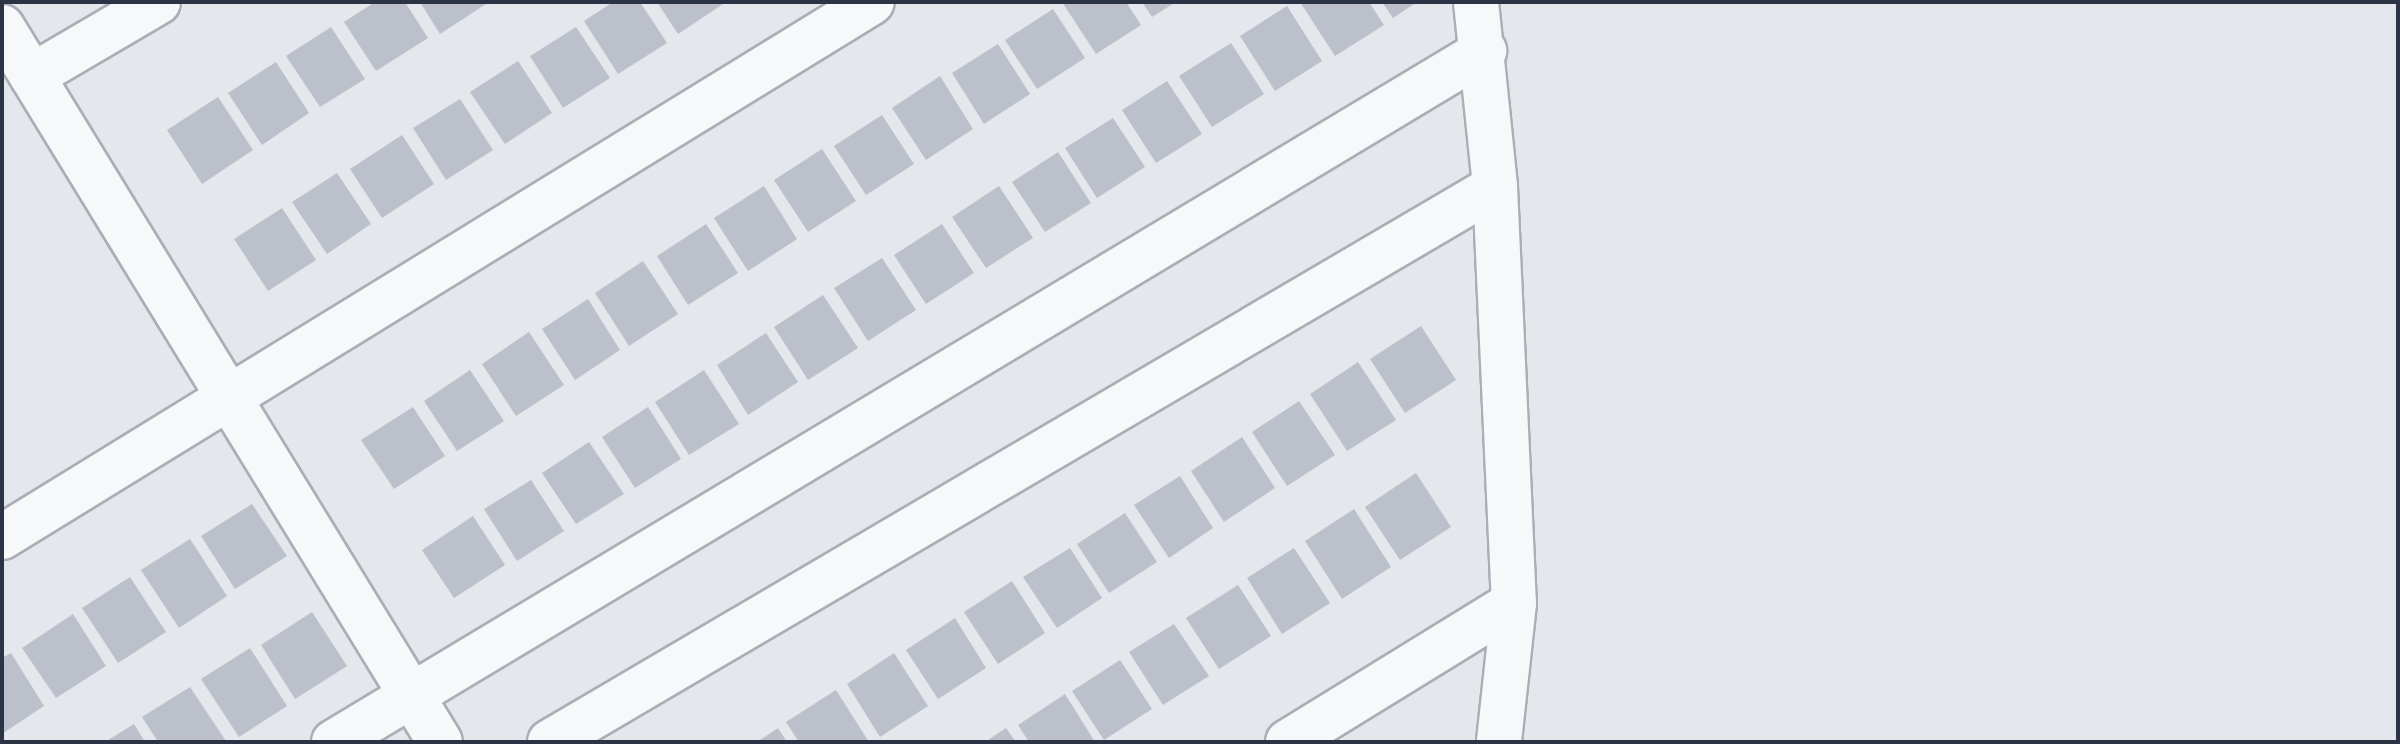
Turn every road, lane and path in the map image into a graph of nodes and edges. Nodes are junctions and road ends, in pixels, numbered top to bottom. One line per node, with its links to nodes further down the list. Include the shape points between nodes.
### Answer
1 (158, 2): 6 (street)
2 (872, 2): 8 (street)
3 (1476, 2): 5 (street)
4 (2, 27): 6 (street)
5 (1484, 51): 7 (street); 11 (street)
6 (32, 76): 8 (street)
7 (1495, 187): 10 (street); 14 (street)
8 (226, 398): 9 (street); 11 (street)
9 (2, 537)
10 (1514, 603): 15 (street); 16 (street)
11 (410, 694): 12 (street); 13 (street)
12 (334, 742)
13 (440, 742)
14 (550, 742)
15 (1288, 742)
16 (1499, 742)

